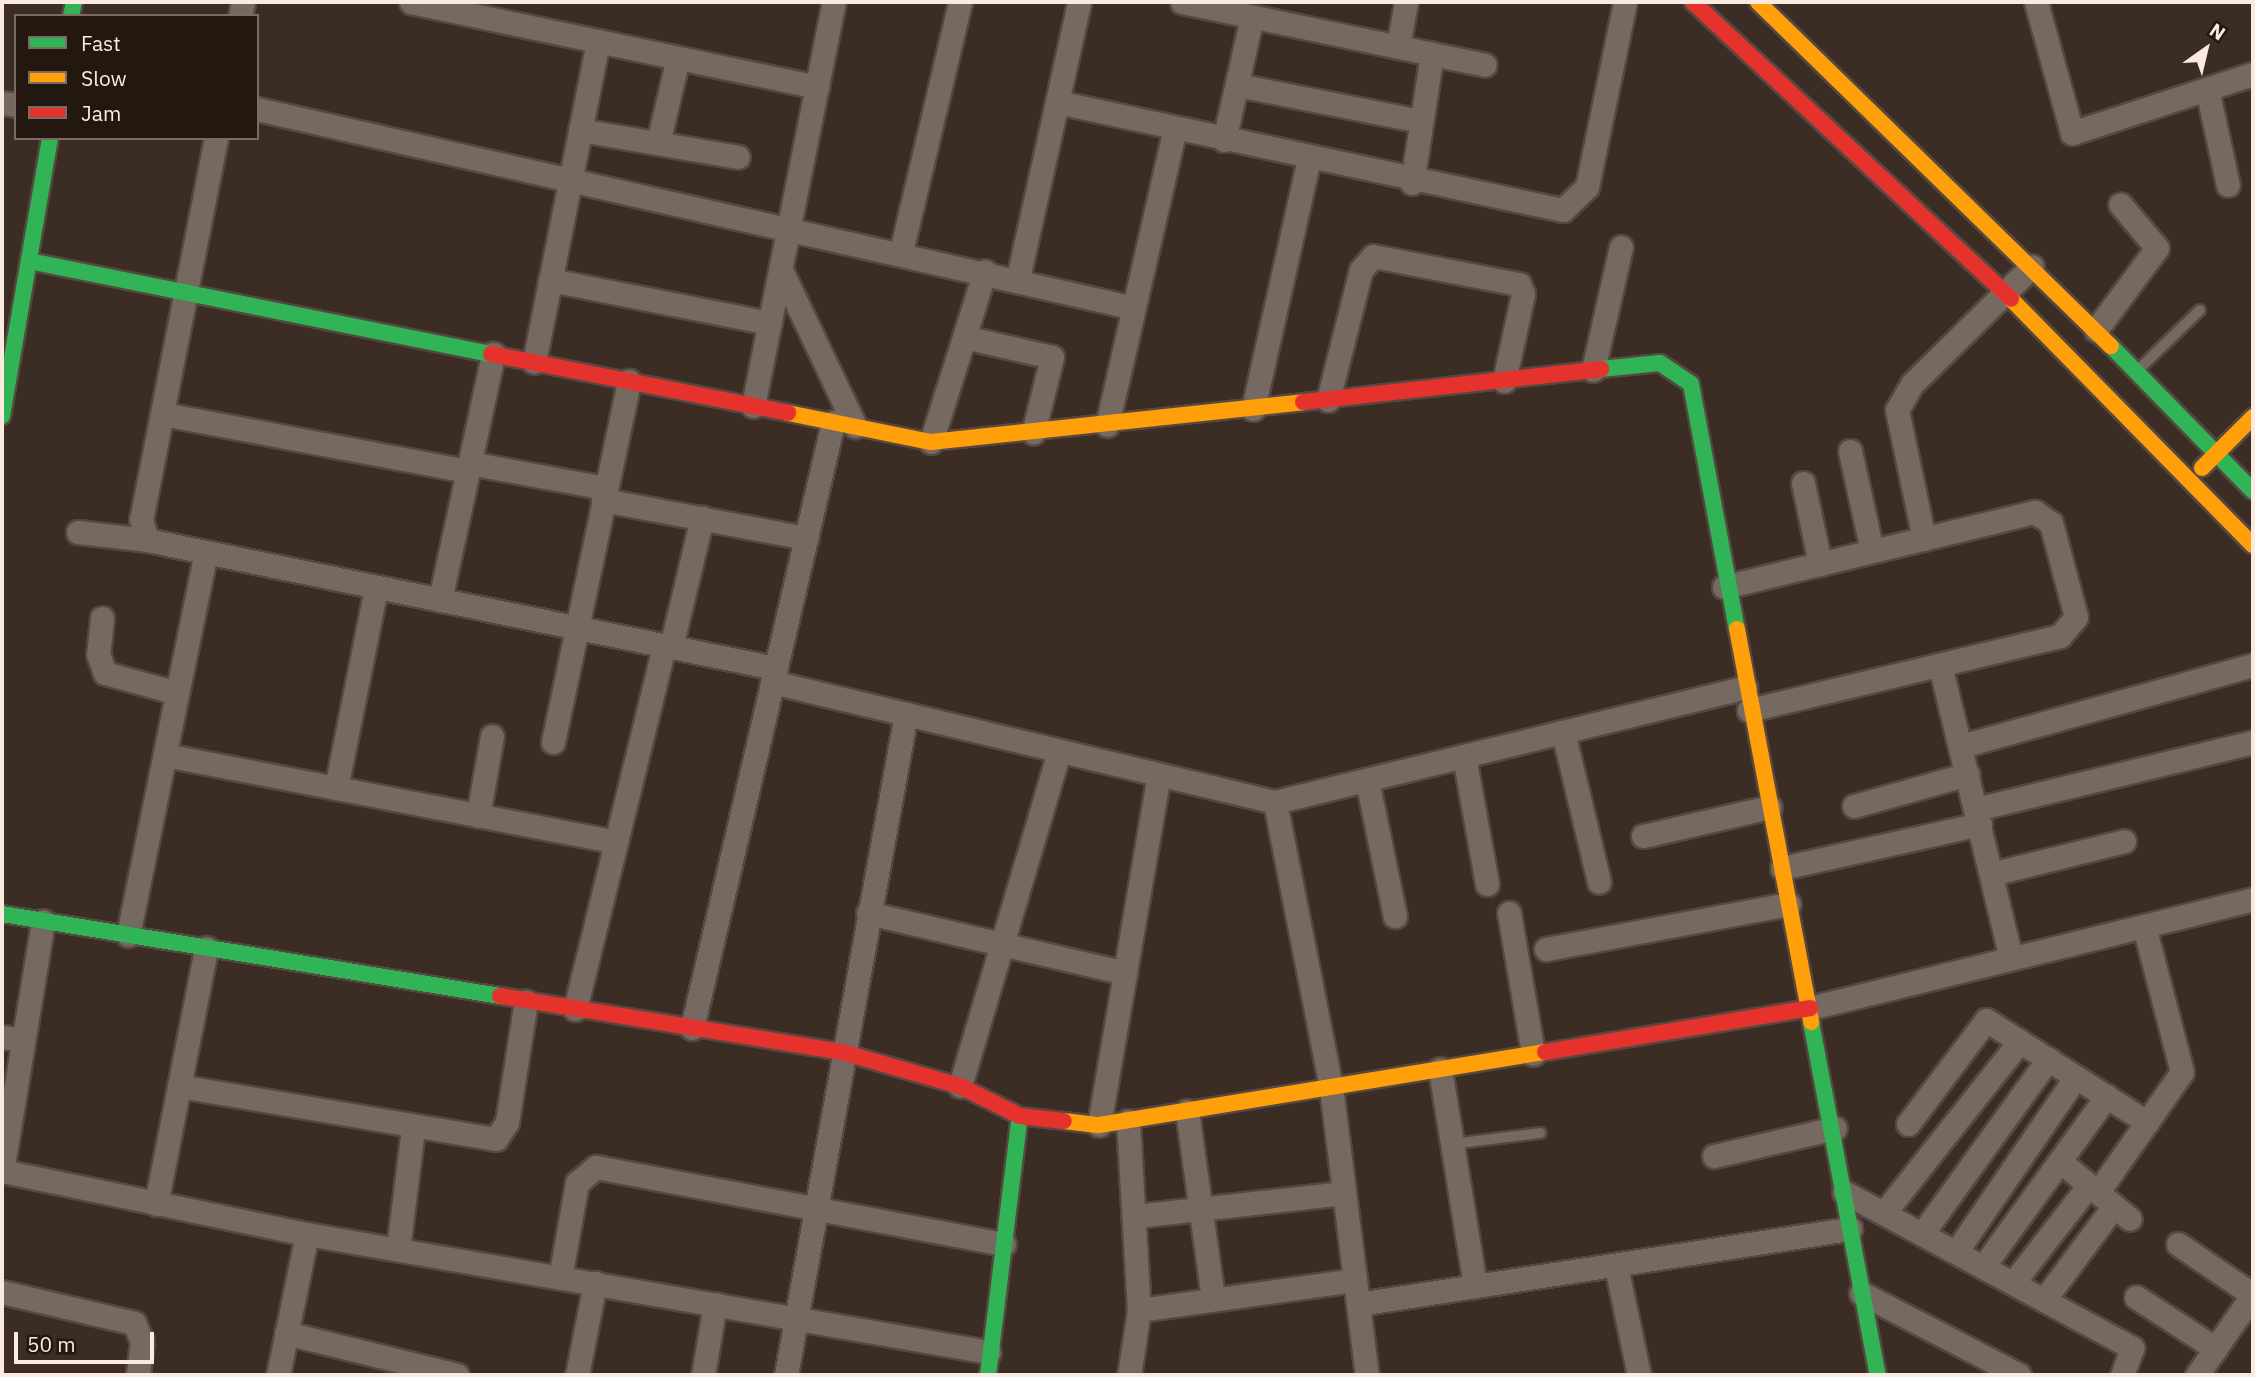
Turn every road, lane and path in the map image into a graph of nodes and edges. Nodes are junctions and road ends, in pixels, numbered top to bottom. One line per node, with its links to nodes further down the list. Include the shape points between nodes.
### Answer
1 (411, 2): 11 (street)
2 (834, 2): 20 (street)
3 (960, 2): 39 (street)
4 (1079, 2): 22 (street)
5 (1182, 2): 12 (street)
6 (1406, 2): 14 (street)
7 (1625, 2): 34 (street, via 1581,198 1563,210)
8 (1693, 2): 47 (street, via 1720,20)
9 (1758, 2): 41 (street)
10 (2035, 2): 21 (street, via 2072,133)
11 (488, 10): 13 (street)
12 (1252, 17): 14 (street); 19 (street)
13 (598, 41): 16 (street); 26 (street)
14 (1398, 47): 15 (street)
15 (1432, 54): 17 (street); 24 (street)
16 (677, 58): 20 (street); 30 (street)
17 (1485, 65)
18 (2253, 75): 21 (street)
19 (1237, 85): 24 (street); 29 (street)
20 (817, 87): 37 (street)
21 (2207, 89): 35 (street)
22 (1057, 102): 25 (street); 44 (street)
23 (259, 109): 33 (street)
24 (1422, 121): 34 (street)
25 (1175, 129): 29 (street); 48 (street)
26 (580, 130): 30 (street); 33 (street)
27 (50, 140): 40 (street)
28 (216, 140): 46 (street)
29 (1224, 140): 32 (street)
30 (658, 143): 31 (street)
31 (738, 157)
32 (1308, 159): 34 (street); 61 (street)
33 (570, 179): 37 (street); 45 (street)
34 (1412, 183)
35 (2228, 185)
36 (2120, 204): 51 (street, via 2157,248)
37 (789, 227): 39 (street); 42 (street)
38 (1621, 247): 55 (street)
39 (901, 252): 43 (street)
40 (29, 261): 46 (street); 63 (street)
41 (2032, 266): 47 (street); 51 (street)
42 (780, 270): 50 (street); 65 (street)
43 (985, 271): 44 (street); 52 (street)
44 (1018, 278): 48 (street)
45 (550, 280): 50 (street); 54 (street)
46 (185, 292): 53 (street); 62 (street)
47 (2004, 293): 72 (street); 79 (street, via 1912,384 1897,410)
48 (1134, 308): 66 (street)
49 (2200, 310): 56 (lane)
50 (770, 323): 60 (street)
51 (2095, 330): 56 (street)
52 (964, 337): 67 (street, via 1052,357); 68 (street)
53 (493, 354): 54 (street); 71 (street)
54 (534, 362): 57 (street)
55 (1593, 370): 58 (street); 86 (street, via 1660,363 1691,384)
56 (2136, 372): 70 (street)
57 (629, 381): 60 (street); 75 (street)
58 (1504, 381): 59 (street); 59 (street, via 1522,294 1519,284 1373,256 1361,270)
59 (1328, 400): 61 (street)
60 (753, 406): 65 (street)
61 (1253, 409): 66 (street)
62 (163, 414): 71 (street); 80 (street, via 142,519)
63 (2, 416)
64 (2253, 416): 70 (street)
65 (844, 424): 68 (street); 78 (street)
66 (1107, 425): 67 (street)
67 (1033, 433): 68 (street)
68 (931, 442)
69 (1850, 451): 82 (street)
70 (2217, 454): 72 (street); 74 (street)
71 (468, 467): 75 (street); 87 (street)
72 (2189, 481): 81 (street)
73 (1803, 483): 84 (street)
74 (2253, 491)
75 (604, 494): 76 (street); 89 (street)
76 (702, 518): 78 (street); 90 (street)
77 (78, 532): 80 (street)
78 (806, 538): 93 (street)
79 (1924, 539): 82 (street); 91 (street, via 2044,514 2076,617 2060,636)
80 (147, 540): 83 (street)
81 (2253, 545)
82 (1872, 551): 84 (street)
83 (205, 557): 85 (street); 94 (street)
84 (1820, 564): 86 (street)
85 (376, 587): 87 (street); 108 (street)
86 (1724, 587): 95 (street)
87 (440, 600): 89 (street)
88 (102, 618): 94 (street, via 98,654 106,673)
89 (575, 628): 90 (street); 99 (street)
90 (667, 646): 93 (street); 116 (street)
91 (1940, 665): 95 (street); 101 (street)
92 (2253, 665): 101 (street)
93 (774, 675): 96 (street); 138 (street)
94 (177, 693): 103 (street)
95 (1747, 698): 97 (street); 111 (street)
96 (906, 714): 102 (street); 123 (street)
97 (1563, 732): 104 (street); 119 (street)
98 (492, 736): 112 (street)
99 (553, 742)
100 (2253, 742): 113 (street)
101 (1961, 746): 105 (street)
102 (1059, 751): 106 (street); 130 (street)
103 (165, 755): 108 (street); 129 (street)
104 (1464, 756): 107 (street); 120 (street)
105 (1968, 774): 110 (street); 113 (street)
106 (1159, 775): 109 (street); 134 (street)
107 (1367, 780): 109 (street); 126 (street)
108 (336, 788): 112 (street)
109 (1275, 802): 148 (street)
110 (1854, 806)
111 (1770, 807): 114 (street); 117 (street)
112 (478, 816): 116 (street)
113 (1978, 817): 117 (street); 118 (street)
114 (1643, 836)
115 (2124, 841): 118 (street)
116 (616, 842): 137 (street)
117 (1782, 867): 122 (street)
118 (1991, 874): 133 (street)
119 (1599, 881)
120 (1486, 884)
121 (2253, 899): 128 (street)
122 (1789, 904): 132 (street); 136 (street)
123 (869, 913): 130 (street); 141 (street)
124 (1510, 913): 142 (street)
125 (2, 914): 127 (street)
126 (1395, 916)
127 (43, 921): 129 (street); 139 (street)
128 (2144, 926): 133 (street); 153 (street, via 2182,1072)
129 (128, 935): 131 (street)
130 (1002, 944): 134 (street); 147 (street)
131 (206, 948): 135 (street); 146 (street)
132 (1546, 949)
133 (2011, 959): 136 (street)
134 (1125, 973): 155 (street)
135 (526, 1001): 137 (street); 156 (street, via 504,1131 485,1140)
136 (1810, 1008): 142 (street); 157 (street)
137 (575, 1009): 138 (street)
138 (692, 1028): 141 (street)
139 (13, 1038): 165 (street, via 2,1171)
140 (2020, 1041): 143 (street); 154 (street, via 1994,1022 1979,1024); 168 (street)
141 (842, 1052): 147 (street); 166 (street)
142 (1533, 1054): 144 (street)
143 (2048, 1059): 145 (street); 172 (street)
144 (1440, 1069): 148 (street); 159 (street)
145 (2076, 1077): 149 (street); 176 (street)
146 (179, 1086): 156 (street); 165 (street)
147 (960, 1086): 151 (street)
148 (1331, 1087): 150 (street); 163 (street)
149 (2107, 1096): 153 (street); 161 (street)
150 (1187, 1111): 152 (street); 167 (street)
151 (1020, 1116): 155 (street); 173 (street)
152 (1128, 1121): 155 (street); 169 (street)
153 (2147, 1122): 164 (street)
154 (1908, 1124)
155 (1099, 1125)
156 (413, 1128): 175 (street)
157 (1835, 1128): 160 (street); 162 (street)
158 (1540, 1133): 159 (lane)
159 (1452, 1144): 183 (street)
160 (1714, 1156)
161 (2061, 1162): 164 (street); 178 (street)
162 (1844, 1192): 168 (street); 170 (street)
163 (1344, 1193): 167 (street); 180 (street)
164 (2108, 1200): 182 (street); 189 (street)
165 (156, 1204): 171 (street)
166 (813, 1208): 173 (street); 179 (street, via 596,1167 577,1183); 193 (street)
167 (1199, 1211): 169 (street); 188 (street)
168 (1884, 1213): 172 (street)
169 (1136, 1216): 192 (street)
170 (1850, 1229): 177 (street); 185 (street)
171 (307, 1234): 175 (street); 194 (street)
172 (1922, 1234): 176 (street)
173 (1004, 1244): 196 (street)
174 (2179, 1244): 186 (street)
175 (398, 1250): 179 (street)
176 (1956, 1252): 178 (street)
177 (1616, 1266): 183 (street); 206 (street)
178 (1983, 1267): 182 (street)
179 (560, 1278): 181 (street)
180 (1355, 1280): 188 (street); 191 (street)
181 (595, 1283): 190 (street); 201 (street)
182 (2013, 1283): 189 (street)
183 (1475, 1286): 191 (street)
184 (2, 1292): 198 (street, via 134,1323 142,1341)
185 (1861, 1293): 207 (street); 208 (street)
186 (2253, 1295): 195 (street)
187 (2136, 1297): 195 (street)
188 (1213, 1299): 192 (street)
189 (2044, 1300): 209 (street, via 2132,1348)
190 (715, 1304): 193 (street); 202 (street)
191 (1358, 1304): 205 (street)
192 (1139, 1310): 204 (street)
193 (795, 1318): 196 (street); 203 (street)
194 (286, 1333): 197 (street); 199 (street)
195 (2216, 1349): 210 (street)
196 (988, 1364)
197 (426, 1372): 200 (street)
198 (138, 1375)
199 (278, 1375)
200 (457, 1375)
201 (577, 1375)
202 (702, 1375)
203 (786, 1375)
204 (1129, 1375)
205 (1367, 1375)
206 (1639, 1375)
207 (1878, 1375)
208 (2019, 1375)
209 (2122, 1375)
210 (2197, 1375)

